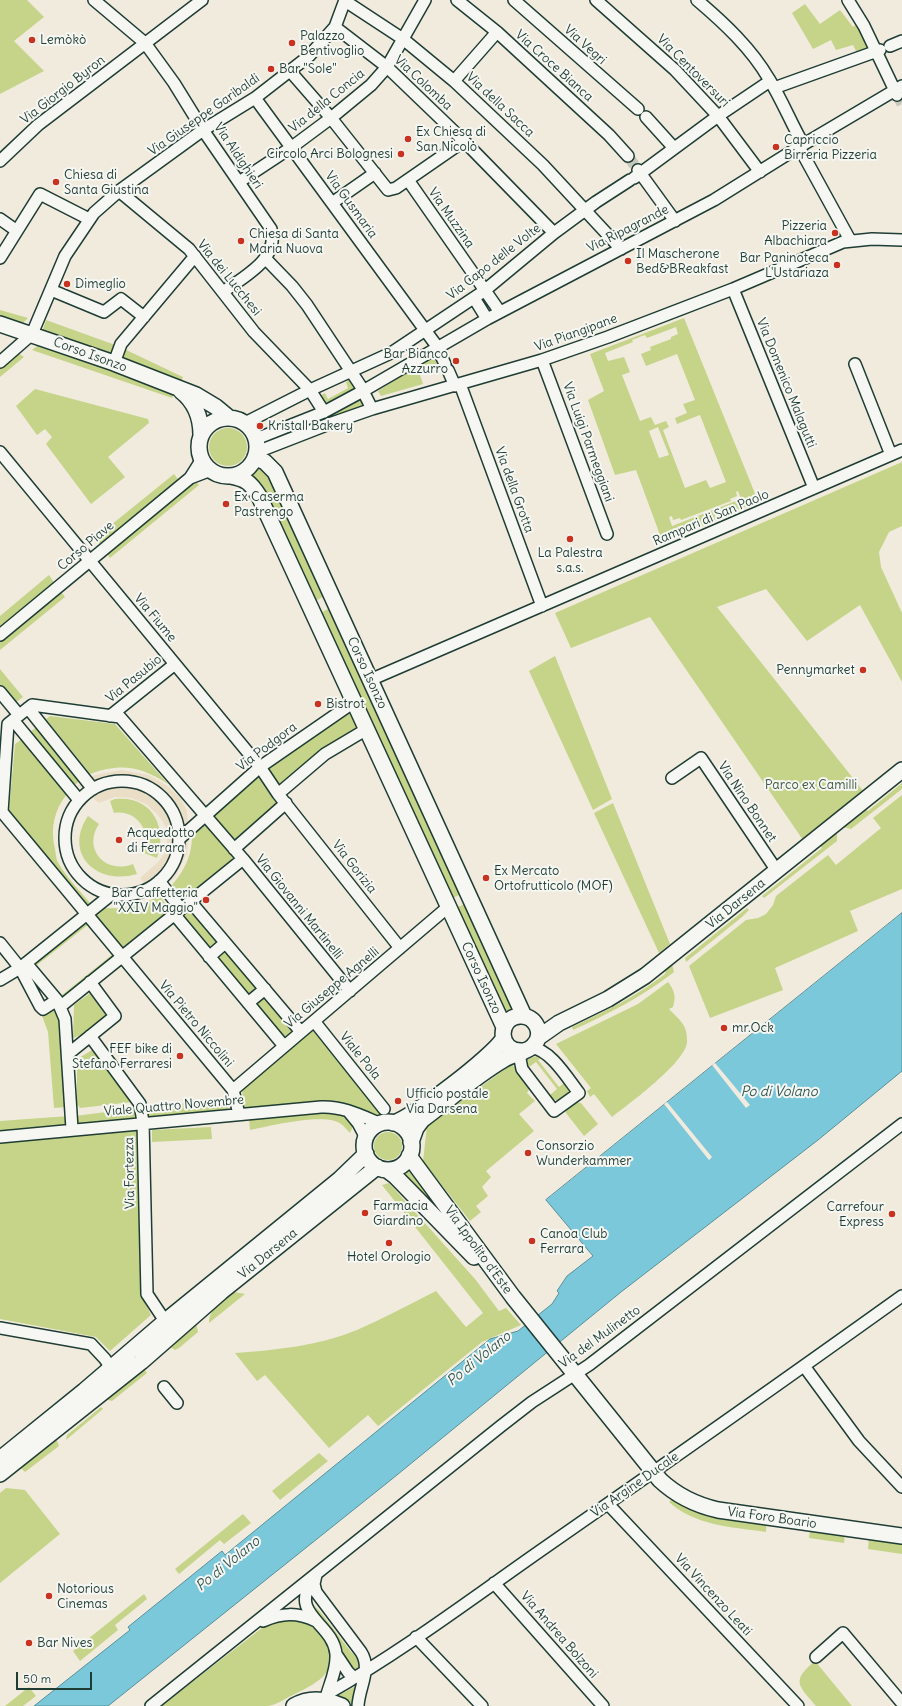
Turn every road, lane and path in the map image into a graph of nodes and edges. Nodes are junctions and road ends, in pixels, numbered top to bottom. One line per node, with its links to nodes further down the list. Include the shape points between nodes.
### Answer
1 (94, 0): 14 (street, Via Aldighieri)
2 (202, 0): 14 (street, Via Giorgio Byron)
3 (345, 0): 10 (street, Via Giuseppe Garibaldi); 12 (street, Via della Sacca)
4 (425, 0): 12 (street, Via della Concia)
5 (457, 0): 11 (street, Via Croce Bianca)
6 (514, 0): 29 (street, Via Vegri, via 642,113)
7 (596, 0): 23 (street, Via Centoversuri, via 675,70)
8 (697, 0): 20 (street, via 731,30)
9 (848, 0): 16 (street)
10 (335, 27): 17 (street, Via Colomba); 18 (street, Via Giuseppe Garibaldi)
11 (497, 32): 19 (street); 30 (street, Via Croce Bianca, via 609,135)
12 (403, 39): 17 (street, Via della Concia); 19 (street, Via della Sacca)
13 (902, 41): 15 (street)
14 (145, 44): 25 (street, Via Aldighieri); 31 (street, Via Giorgio Byron, via 38,125)
15 (890, 46)
16 (878, 50): 20 (street, Via Capo delle Volte); 21 (street)
17 (386, 67): 24 (street, Via della Concia, via 371,85); 26 (street, Via Colomba)
18 (290, 71): 22 (street, Via Giuseppe Garibaldi); 24 (street)
19 (454, 81): 39 (street, Via della Sacca)
20 (772, 85): 23 (street, Via Capo delle Volte); 27 (street)
21 (898, 90): 27 (street, Via Ripagrande)
22 (255, 98): 25 (street, Via Giuseppe Garibaldi); 28 (street, Via Gusmaria)
23 (718, 116): 29 (street, Via Capo delle Volte); 32 (street, Via Centoversuri)
24 (331, 118): 28 (street, Via della Concia); 33 (street)
25 (203, 130): 36 (street, Via Aldighieri); 37 (street, Via Giuseppe Garibaldi)
26 (464, 141): 35 (street); 44 (street, Via Colomba)
27 (801, 145): 32 (street, Via Ripagrande); 45 (street)
28 (292, 147): 36 (street, Via della Concia); 38 (street, Via Gusmaria)
29 (674, 148): 34 (street, Via Capo delle Volte)
30 (628, 156)
31 (0, 161)
32 (760, 172): 42 (street, Via Ripagrande)
33 (375, 173): 35 (street, via 390,191); 38 (street)
34 (636, 175): 39 (street, Via Capo delle Volte); 42 (street)
35 (408, 180): 53 (street, Via Muzzina)
36 (239, 182): 50 (street, Via Aldighieri, via 271,229 272,241)
37 (120, 192): 41 (street, Via Giuseppe Garibaldi); 48 (street, Via dei Lucchesi)
38 (332, 203): 60 (street, Via Gusmaria)
39 (585, 209): 44 (street, Via Capo delle Volte); 47 (street, Via della Sacca)
40 (0, 219): 43 (street)
41 (89, 219): 43 (street, via 40,194); 52 (street, Via Giuseppe Garibaldi, via 65,256)
42 (675, 221): 47 (street, Via Ripagrande)
43 (17, 230): 49 (street)
44 (554, 233): 53 (street, Via Capo delle Volte)
45 (850, 240): 46 (street, Via Piangipane); 51 (street, Via Piangipane)
46 (902, 241)
47 (621, 249): 56 (street, Via Ripagrande)
48 (195, 256): 54 (street, Via dei Lucchesi); 57 (street)
49 (0, 258)
50 (265, 258): 54 (street, Via Aldighieri, via 256,268); 68 (street, via 307,305)
51 (733, 289): 63 (street, Via Piangipane); 84 (street, Via Domenico Malagutti)
52 (51, 290): 57 (street, via 104,312 121,299); 61 (street, Via Giuseppe Garibaldi)
53 (484, 291): 55 (street, Via Capo delle Volte); 56 (street, Via Muzzina)
54 (223, 292): 72 (street, Via dei Lucchesi, via 254,332)
55 (474, 298): 58 (street); 60 (street, Via Capo delle Volte)
56 (500, 312): 58 (street, Via Ripagrande)
57 (144, 317): 65 (street, via 121,344)
58 (488, 319): 62 (street, Via Ripagrande)
59 (0, 324): 61 (street, Corso Isonzo)
60 (425, 330): 62 (street, Via Gusmaria); 68 (street, Via Capo delle Volte, via 391,353)
61 (32, 334): 64 (street); 65 (street, Corso Isonzo)
62 (437, 347): 67 (street, Via Gusmaria); 70 (street, Via Ripagrande)
63 (542, 360): 69 (street, Via Piangipane); 85 (street, Via Luigi Parmeggiani)
64 (0, 362)
65 (114, 363): 71 (street, Corso Isonzo)
66 (855, 364): 81 (street)
67 (446, 367): 69 (street, Via della Grotta)
68 (351, 372): 70 (street); 72 (street, Via Capo delle Volte)
69 (458, 385): 73 (street, Via Piangipane); 88 (street, Via della Grotta)
70 (362, 388): 73 (street); 74 (street, Via Ripagrande)
71 (179, 389): 75 (street, Corso Isonzo, via 216,406); 77 (street, Corso Isonzo, via 197,412)
72 (310, 390): 74 (street, Via dei Lucchesi); 76 (street, Via Capo delle Volte)
73 (372, 409): 78 (street, Via Piangipane)
74 (324, 412): 78 (street)
75 (228, 417): 76 (street); 77 (street, via 213,422)
76 (245, 423): 78 (street, via 252,430)
77 (201, 435): 82 (street, via 199,443)
78 (256, 449): 83 (street, via 246,470); 87 (street, Corso Isonzo, via 275,472)
79 (902, 450): 81 (street, Rampari di San Paolo)
80 (0, 452): 86 (street, Via Fiume)
81 (891, 455): 84 (street, Rampari di San Paolo)
82 (206, 465): 83 (street, via 220,475); 86 (street, Corso Piave)
83 (230, 476): 89 (street, Corso Isonzo, via 252,484)
84 (814, 488): 88 (street, Rampari di San Paolo)
85 (607, 534)
86 (90, 561): 90 (street, Corso Piave); 91 (street, Via Fiume)
87 (333, 601): 89 (street); 92 (street, Corso Isonzo)
88 (542, 606): 92 (street, Rampari di San Paolo, via 533,614)
89 (312, 611): 94 (street, Corso Isonzo)
90 (0, 635)
91 (175, 664): 96 (street, Via Pasubio); 99 (street, Via Fiume)
92 (372, 682): 114 (street, Corso Isonzo)
93 (0, 692): 97 (street)
94 (352, 704): 98 (street, Corso Isonzo); 99 (street, Via Podgora)
95 (28, 708): 96 (street, Via Giovanni Martinelli, via 32,705); 97 (street); 102 (street)
96 (110, 716): 107 (street, Via Giovanni Martinelli, via 120,717)
97 (16, 717): 104 (street); 105 (street, Via Pietro Niccolini, via 8,724)
98 (367, 729): 103 (street, via 325,754); 116 (street, Corso Isonzo)
99 (260, 767): 103 (street, Via Fiume); 107 (street, Via Podgora)
100 (902, 770): 111 (street, Via Darsena)
101 (672, 778): 111 (street, Via Nino Bonnet, via 701,758)
102 (93, 789): 104 (street); 108 (street, via 110,782 125,781 140,783 153,790 172,810 178,826)
103 (278, 794): 106 (street, Via Fiume)
104 (79, 800): 113 (street, via 66,826 65,844 68,856 73,867 85,881)
105 (1, 801): 118 (street, Via Pietro Niccolini, via 2,812)
106 (286, 803): 109 (street); 121 (street, Via Gorizia)
107 (205, 816): 108 (street, Via Podgora); 109 (street, Via Giovanni Martinelli)
108 (179, 839): 112 (street, via 175,859)
109 (234, 849): 110 (street, Via Giovanni Martinelli)
110 (242, 860): 115 (street); 128 (street, Via Giovanni Martinelli)
111 (777, 871): 133 (street, Via Darsena, via 634,984)
112 (159, 881): 113 (street, via 150,888 138,892); 117 (street)
113 (112, 894): 118 (street)
114 (470, 898): 116 (street); 131 (street, Corso Isonzo)
115 (190, 901): 117 (street); 120 (street)
116 (448, 907): 121 (street, Via Giuseppe Agnelli); 135 (street, Corso Isonzo)
117 (178, 911): 122 (street); 123 (street)
118 (86, 915): 122 (street, Via Pietro Niccolini); 124 (street)
119 (0, 943): 124 (street)
120 (225, 943): 123 (street); 127 (street)
121 (400, 948): 128 (street, Via Giuseppe Agnelli)
122 (121, 957): 126 (street); 140 (street, Via Pietro Niccolini)
123 (209, 957): 130 (street)
124 (23, 965): 125 (street); 129 (street); 129 (street, via 41,1008)
125 (0, 980)
126 (90, 982): 129 (street); 136 (street, via 115,1016)
127 (265, 989): 130 (street); 134 (street)
128 (350, 991): 132 (street, Via Giuseppe Agnelli)
129 (59, 1003): 139 (street, via 66,1027)
130 (248, 1003): 138 (street)
131 (529, 1018): 133 (street); 135 (street, via 514,1017 506,1023); 137 (street, via 538,1030)
132 (314, 1021): 134 (street, Via Giuseppe Agnelli); 143 (street, Viale Pola)
133 (559, 1023): 137 (street, Via Darsena)
134 (301, 1032): 138 (street, Via Giuseppe Agnelli)
135 (504, 1033): 137 (street, via 511,1049 517,1051); 143 (street, via 495,1049 477,1065 410,1116)
136 (90, 1036): 139 (street); 144 (street, Via Fortezza, via 140,1104)
137 (531, 1045): 137 (street, via 547,1054 579,1093 554,1111 522,1069 520,1059); 149 (street, Via Darsena, via 503,1060 422,1120 416,1128)
138 (284, 1046): 140 (street, Via Giuseppe Agnelli)
139 (68, 1054): 146 (street)
140 (233, 1090): 142 (street, Via Pietro Niccolini)
141 (349, 1112): 142 (street, Viale Quattro Novembre, via 326,1107); 143 (street, Viale Quattro Novembre); 148 (street)
142 (239, 1114): 144 (street, Viale Quattro Novembre)
143 (386, 1119): 148 (street, via 370,1130); 149 (street, via 406,1131)
144 (143, 1122): 146 (street, Viale Quattro Novembre); 154 (street, Via Fortezza, via 147,1294)
145 (902, 1124): 160 (street, Via del Mulinetto)
146 (72, 1129): 147 (street, Viale Quattro Novembre)
147 (0, 1136)
148 (366, 1138): 150 (street)
149 (410, 1149): 151 (street, Via Darsena, via 399,1167); 153 (street, Via Ippolito d'Este)
150 (366, 1154): 151 (street, via 370,1162); 154 (street, Via Darsena, via 340,1179)
151 (382, 1169): 153 (street, Via Ippolito d'Este, via 395,1176); 157 (street, Via Darsena, via 221,1292)
152 (902, 1296): 158 (street, Via Argine Ducale)
153 (513, 1297): 160 (street)
154 (165, 1322): 156 (street, Via Darsena)
155 (0, 1328): 159 (street, via 91,1344)
156 (153, 1332): 157 (street); 159 (street, Via Darsena)
157 (162, 1344): 165 (street, Via Darsena)
158 (804, 1366): 164 (street, Via Argine Ducale); 166 (street, via 859,1441)
159 (111, 1368): 163 (street, Via Darsena)
160 (575, 1374): 164 (street); 169 (street, Via del Mulinetto, via 501,1426)
161 (164, 1387): 162 (street)
162 (177, 1403)
163 (0, 1459)
164 (654, 1472): 167 (street, Via Argine Ducale); 168 (street, Via Foro Boario, via 673,1492 706,1508)
165 (0, 1474)
166 (902, 1487)
167 (608, 1504): 170 (street, Via Argine Ducale); 188 (street, Via Vincenzo Leati)
168 (902, 1532)
169 (316, 1575): 171 (street, Via del Mulinetto, via 308,1586 306,1598 308,1611); 172 (street, Via del Mulinetto); 174 (street, via 316,1592)
170 (494, 1583): 173 (street, Via Argine Ducale); 187 (street, Via Andrea Bolzoni)
171 (316, 1621): 172 (street, Via del Mulinetto, via 302,1615 288,1614 273,1617); 176 (street, Via del Mulinetto, via 327,1632)
172 (251, 1627): 183 (street, Via del Mulinetto)
173 (416, 1637): 175 (street, Via Argine Ducale); 186 (street)
174 (358, 1647): 175 (street, via 375,1655); 178 (street, via 366,1661)
175 (396, 1651): 178 (street, Via Argine Ducale)
176 (336, 1654): 179 (street, Via del Mulinetto); 180 (street, via 335,1666)
177 (816, 1657): 181 (street, via 843,1633)
178 (366, 1671): 179 (street, Via Argine Ducale); 185 (street)
179 (354, 1678): 180 (street, Via Argine Ducale)
180 (322, 1697): 182 (street, Via Argine Ducale); 184 (street, Via Argine Ducale)
181 (902, 1703)
182 (295, 1705)
183 (151, 1706)
184 (342, 1706)
185 (358, 1706)
186 (482, 1706)
187 (603, 1706)
188 (798, 1706)

